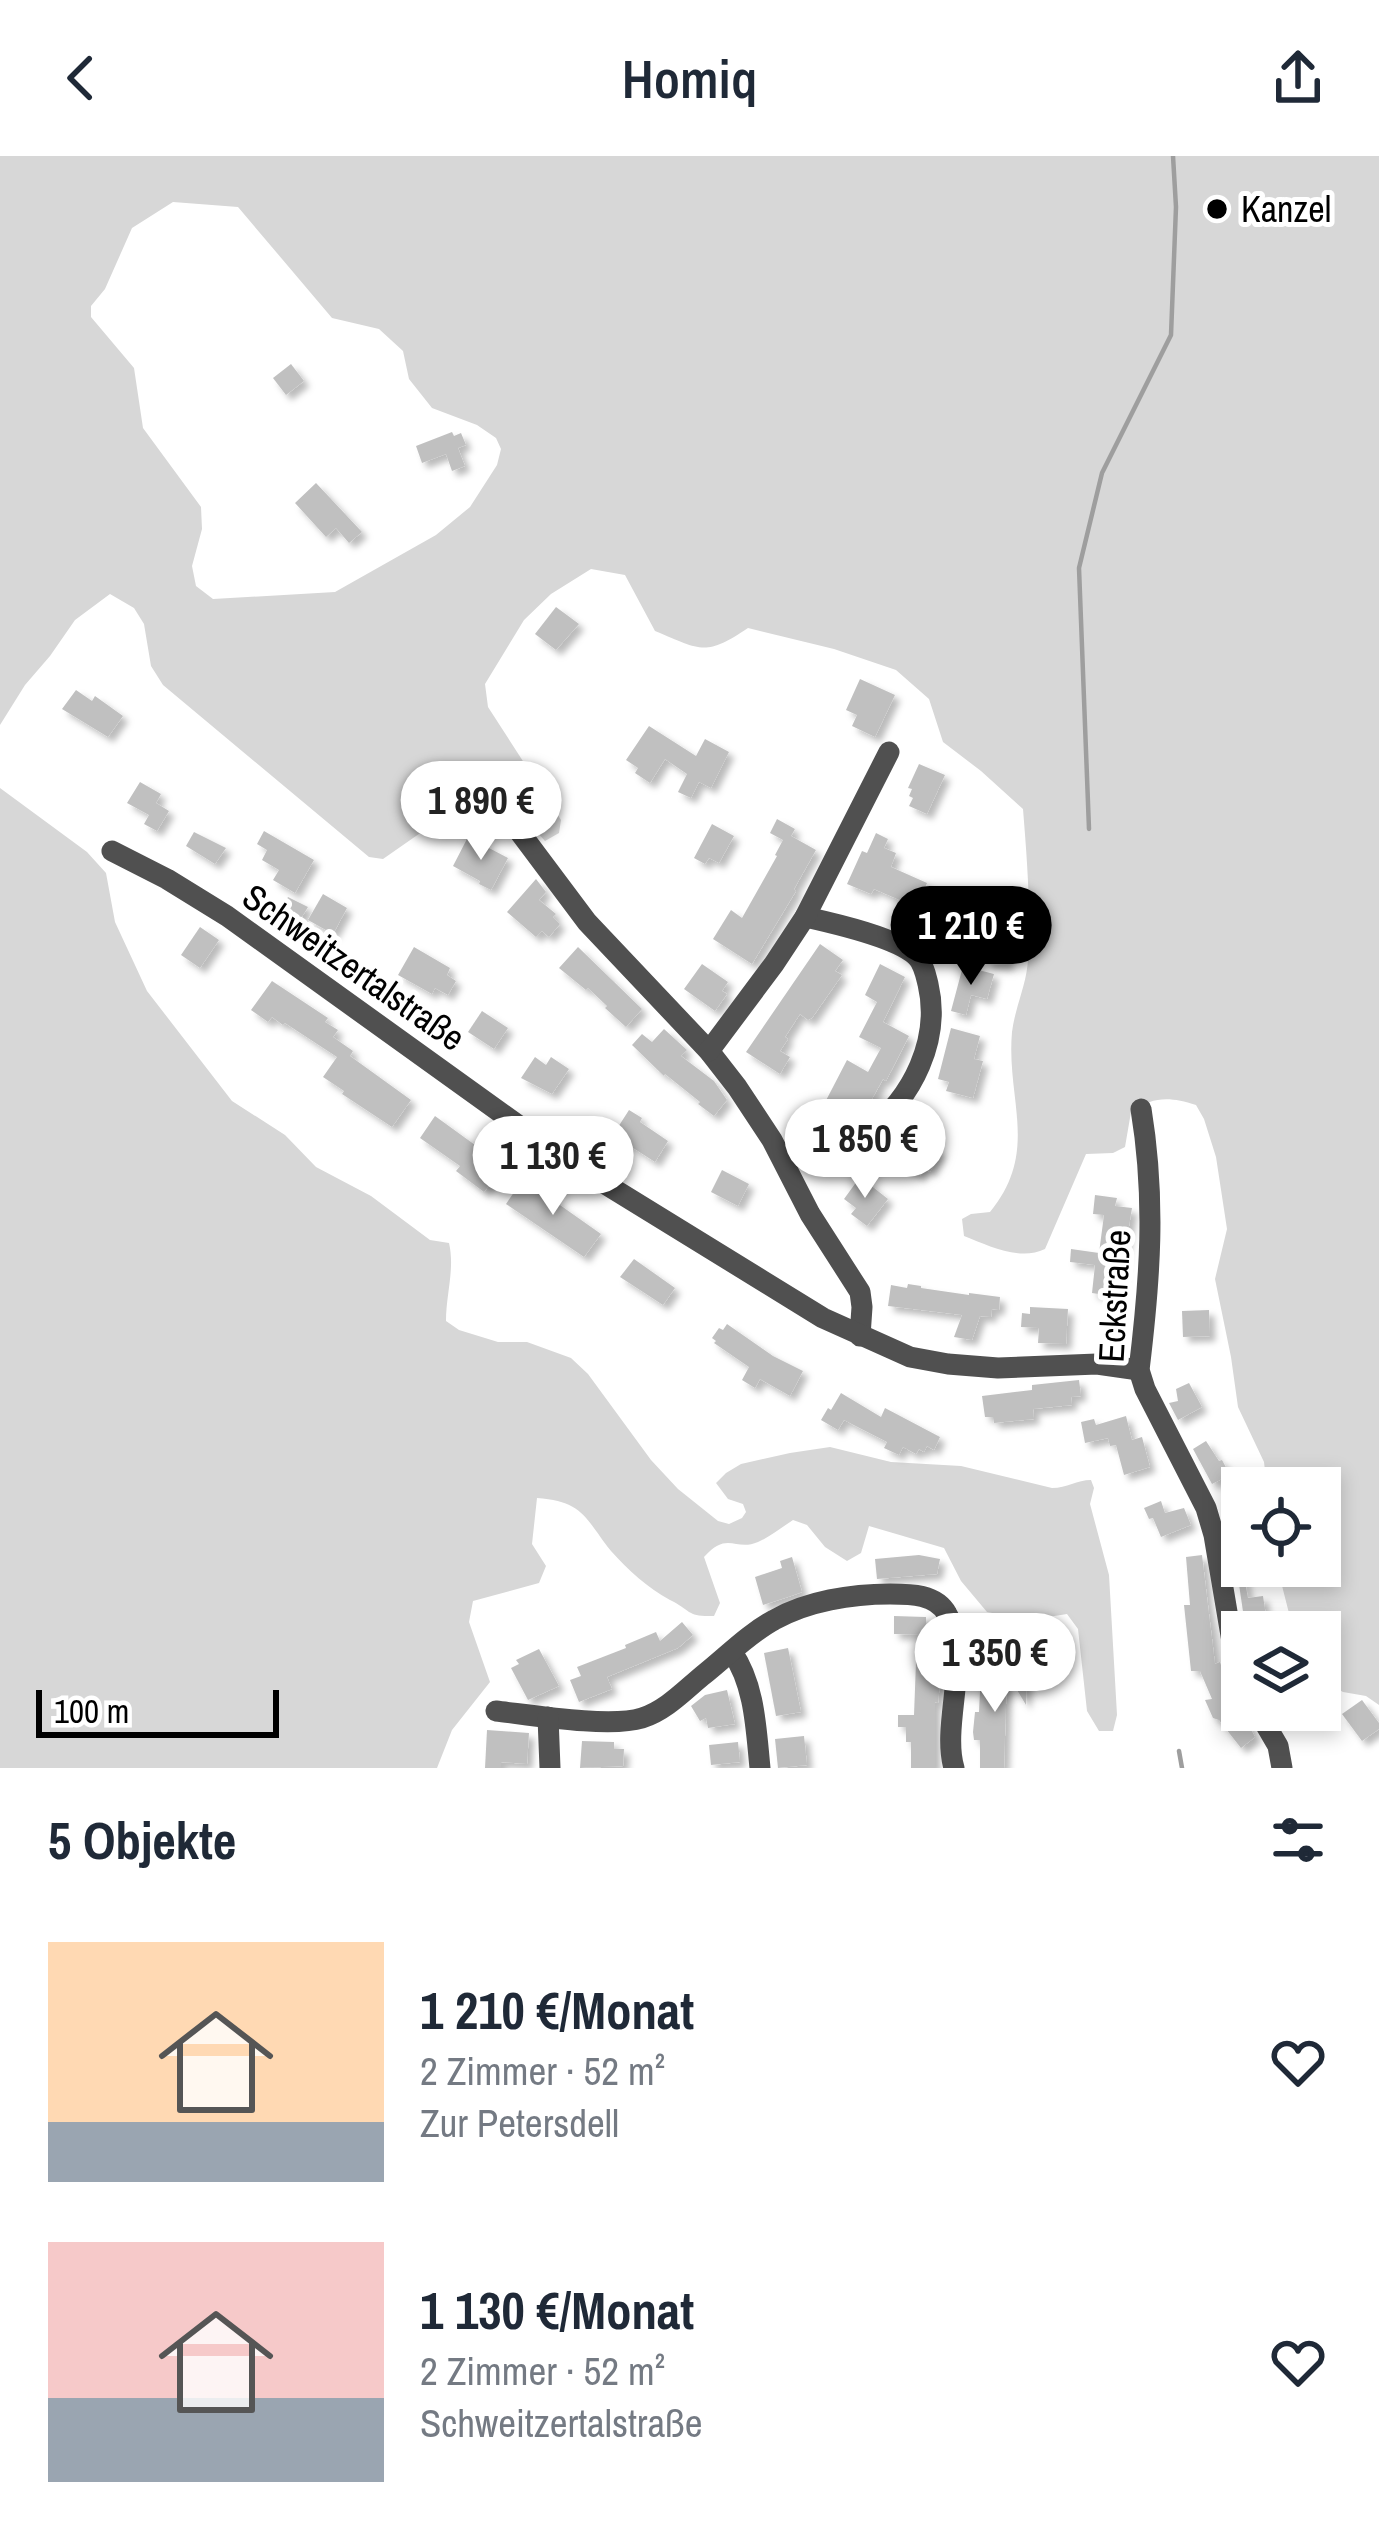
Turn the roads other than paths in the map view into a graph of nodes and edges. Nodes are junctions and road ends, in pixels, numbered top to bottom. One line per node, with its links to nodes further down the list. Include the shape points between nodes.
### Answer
1 (889, 752): 4 (street)
2 (483, 783): 5 (street, via 587,922)
3 (112, 851): 8 (street, Schweitzertalstraße, via 227,916 568,1161)
4 (805, 917): 5 (street); 7 (street, via 906,949 926,976 926,1054 898,1102)
5 (710, 1051): 8 (street, via 860,1292)
6 (1142, 1109): 9 (street, Eckstraße, via 1152,1238)
7 (868, 1131)
8 (860, 1336): 9 (street, Schweitzertalstraße, via 948,1364)
9 (1139, 1370): 10 (street, Eckstraße, via 1206,1508)
10 (1227, 1611)
11 (732, 1652): 13 (street, via 641,1718); 17 (street, via 749,1690); 18 (street, via 773,1620 836,1599 907,1594 941,1605 956,1638)
12 (496, 1712): 13 (street)
13 (548, 1717): 16 (street)
14 (1269, 1731): 15 (street)
15 (1284, 1767)
16 (550, 1768)
17 (760, 1768)
18 (954, 1768)

